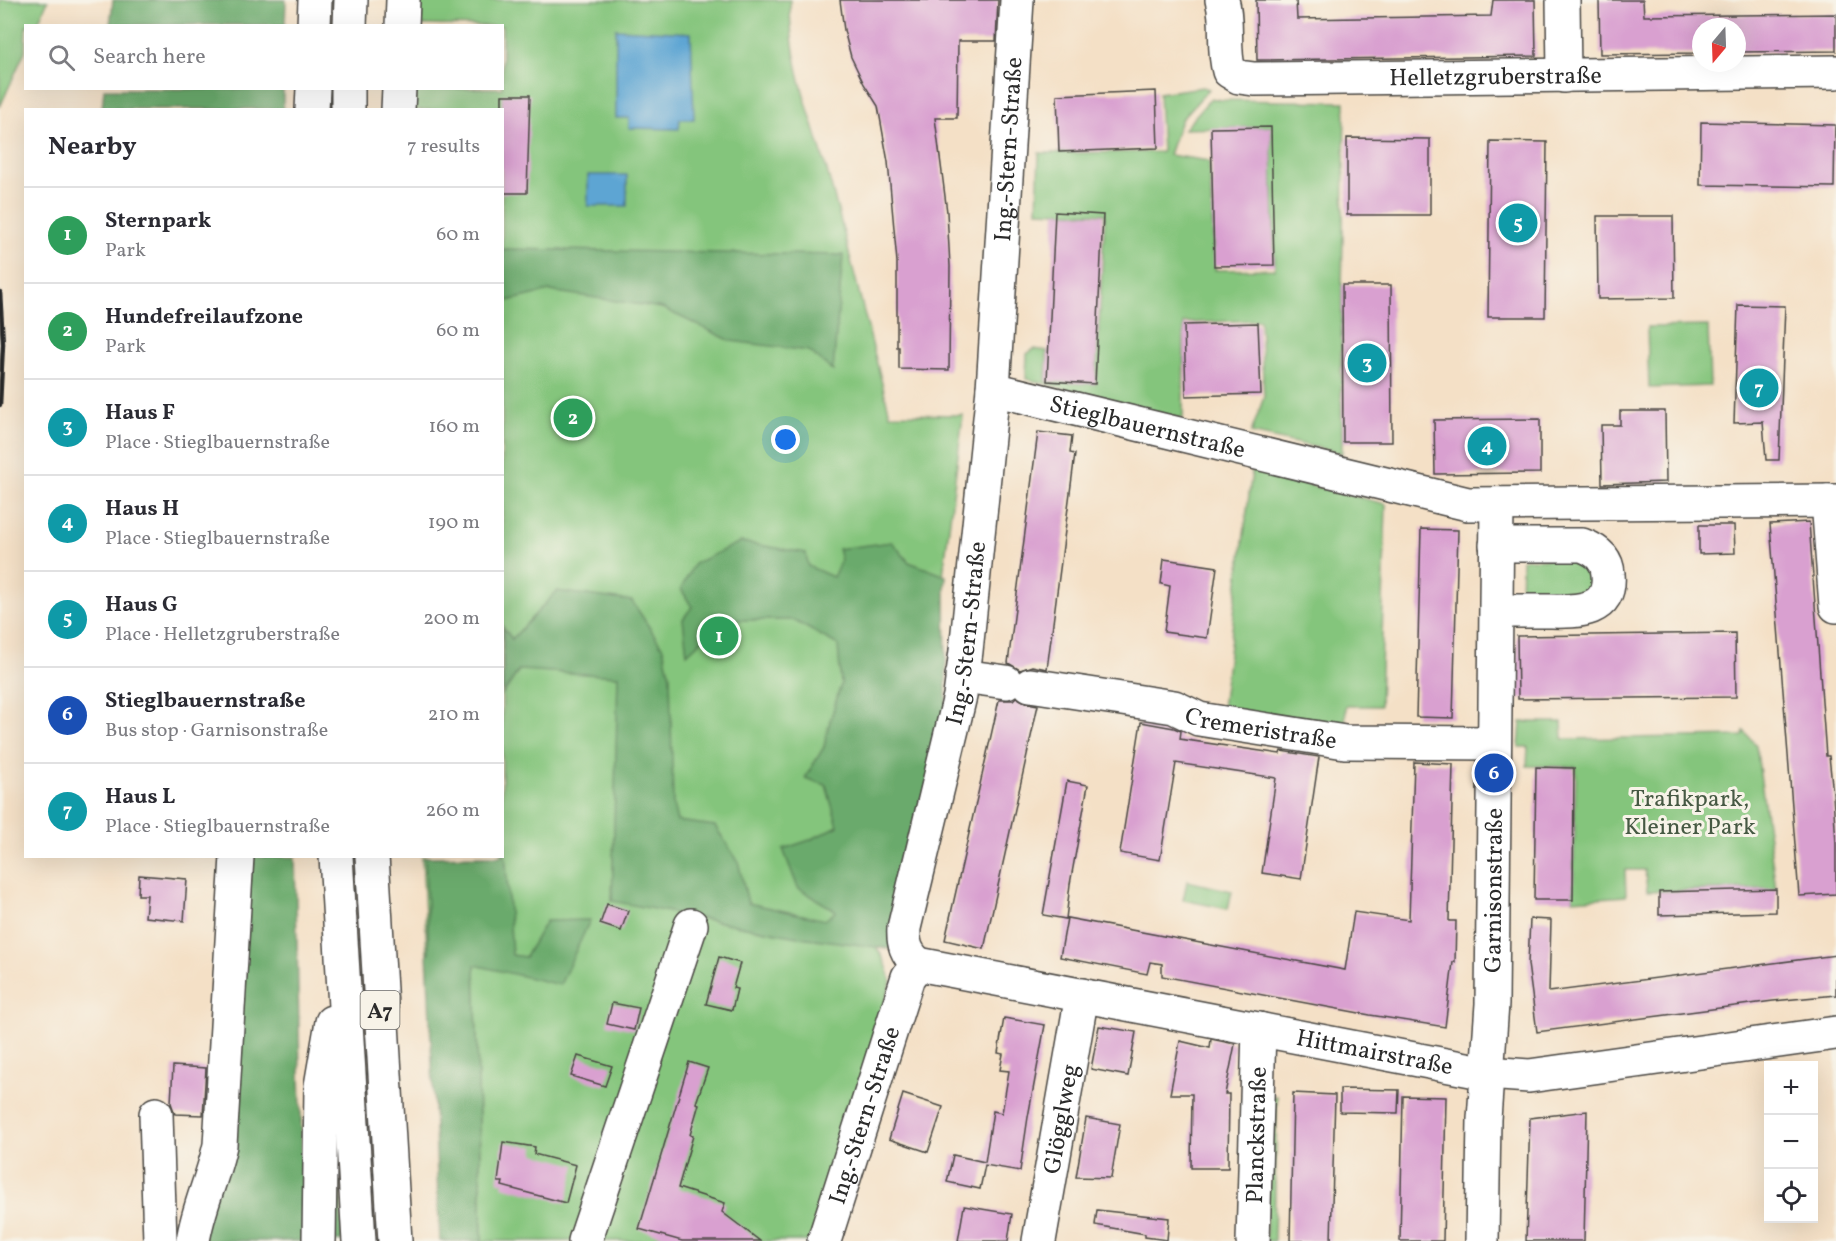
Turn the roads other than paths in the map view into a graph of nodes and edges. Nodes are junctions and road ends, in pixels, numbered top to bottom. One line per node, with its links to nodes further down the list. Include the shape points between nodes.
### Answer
1 (315, 0): 7 (main road)
2 (351, 0): 8 (main road)
3 (403, 0): 9 (main road)
4 (1017, 0): 18 (main road, Ing.-Stern-Straße)
5 (1222, 0): 11 (main road, Helletzgruberstraße, via 1225,58 1229,71 1239,77)
6 (1563, 0): 11 (main road)
7 (314, 24)
8 (350, 24)
9 (402, 24)
10 (1836, 72): 11 (main road, Helletzgruberstraße)
11 (1564, 76)
12 (313, 90): 15 (main road)
13 (348, 90): 16 (main road)
14 (399, 90): 17 (main road)
15 (312, 108)
16 (348, 108)
17 (398, 108)
18 (993, 389): 20 (main road, Stieglbauernstraße, via 1468,504); 24 (main road, Ing.-Stern-Straße)
19 (1832, 501): 20 (main road, Stieglbauernstraße); 22 (main road)
20 (1497, 504): 21 (main road, Garnisonstraße)
21 (1496, 544): 23 (main road, Garnisonstraße); 23 (main road, via 1582,545 1601,556 1609,576 1596,606 1581,611)
22 (1836, 606)
23 (1497, 611): 25 (main road, Garnisonstraße)
24 (962, 675): 25 (main road, Cremeristraße, via 1174,707 1199,719 1345,742); 31 (main road, Ing.-Stern-Straße, via 904,928 906,951)
25 (1494, 743): 35 (main road, Garnisonstraße, via 1492,1004)
26 (237, 858): 39 (main road, via 220,1145)
27 (336, 858): 30 (main road, A7)
28 (372, 858): 37 (main road, A7)
29 (691, 925): 44 (main road)
30 (342, 964): 40 (main road, via 321,1086); 41 (main road, A7)
31 (918, 964): 32 (main road, Hittmairstraße); 45 (main road, Ing.-Stern-Straße, via 908,976)
32 (1082, 995): 33 (main road, Hittmairstraße); 46 (main road, Glögglweg)
33 (1259, 1029): 35 (main road, Hittmairstraße); 47 (main road, Planckstraße)
34 (1836, 1033): 35 (main road, Hittmairstraße, via 1529,1076)
35 (1487, 1073): 48 (main road, Garnisonstraße)
36 (156, 1114): 38 (main road)
37 (389, 1163): 42 (main road, A7); 43 (main road)
38 (160, 1241)
39 (193, 1241)
40 (319, 1241)
41 (359, 1241)
42 (394, 1241)
43 (412, 1241)
44 (585, 1241)
45 (824, 1241)
46 (1039, 1241)
47 (1253, 1241)
48 (1482, 1241)

